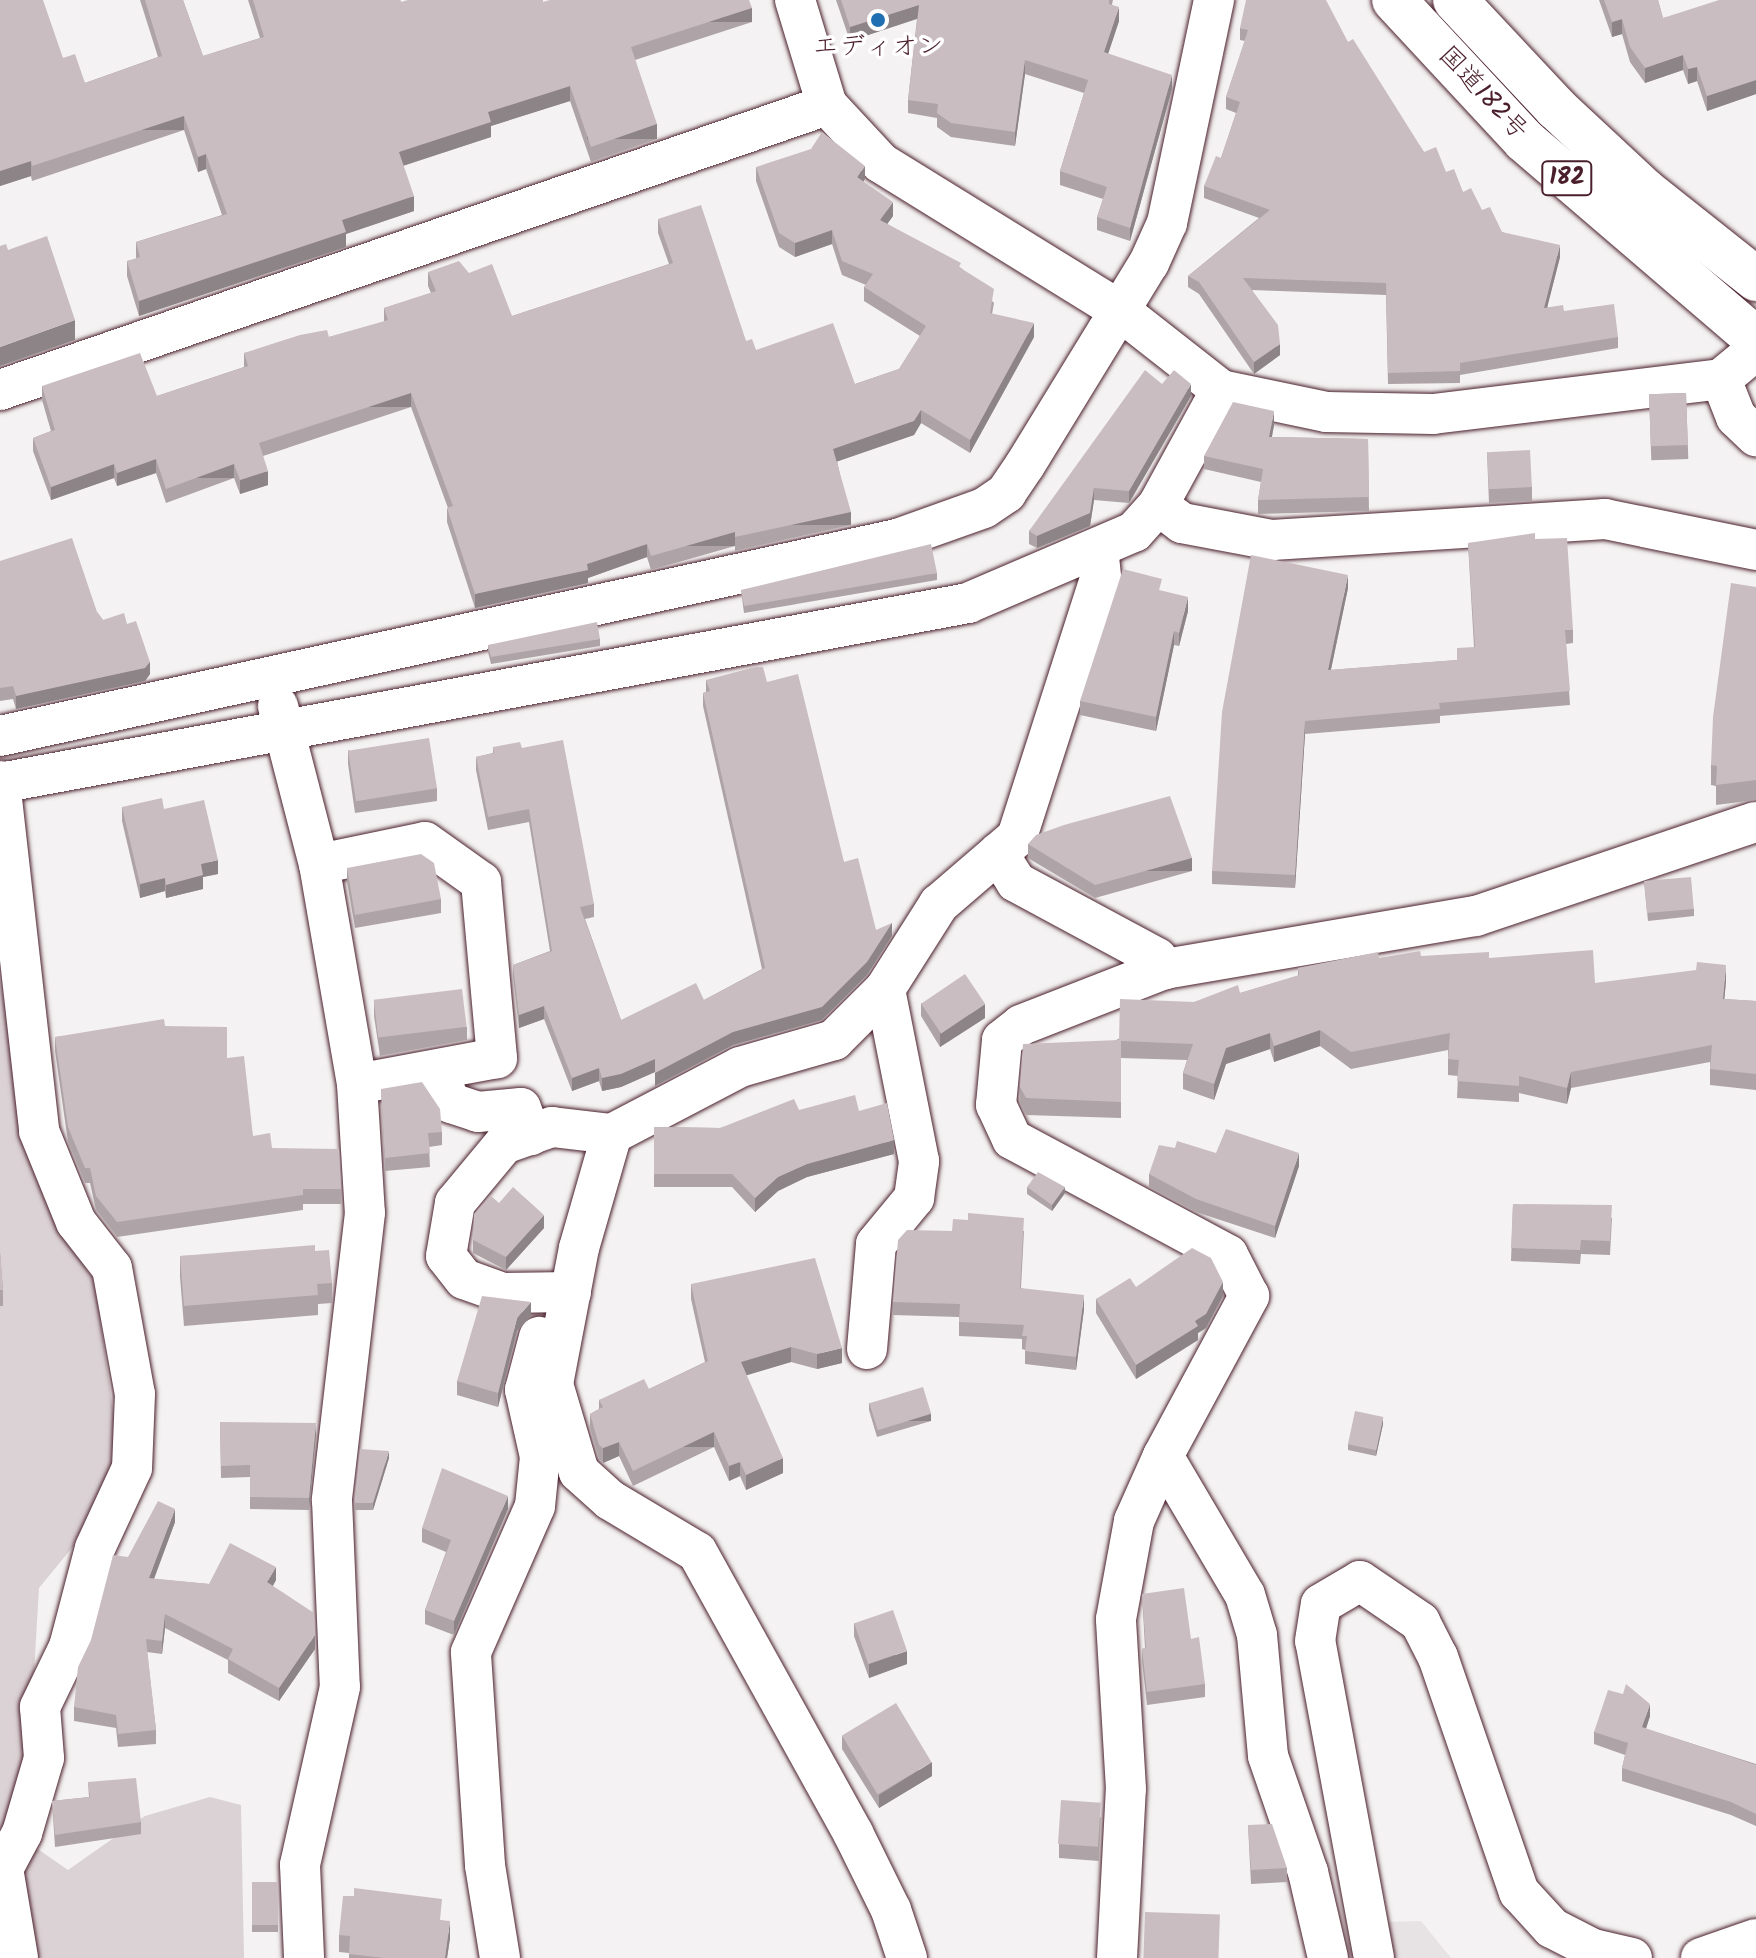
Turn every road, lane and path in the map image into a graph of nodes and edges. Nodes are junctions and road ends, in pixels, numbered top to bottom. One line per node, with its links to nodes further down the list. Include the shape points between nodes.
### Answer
1 (795, 0): 5 (street)
2 (1214, 0): 7 (street, via 1167,223)
3 (1394, 0): 8 (highway, 国道182号 / 182, via 1524,140)
4 (1455, 0): 6 (highway, 国道182号 / 182, via 1645,191)
5 (827, 105): 7 (street, via 881,163); 11 (street)
6 (1756, 279)
7 (1119, 310): 12 (street); 17 (street, via 1006,493 962,520 897,539)
8 (1756, 339)
9 (1756, 350): 10 (street)
10 (1721, 379): 12 (street, via 1433,414 1326,412); 13 (street, via 1736,417)
11 (0, 390)
12 (1221, 390): 14 (street)
13 (1756, 436)
14 (1158, 505): 15 (street, via 1134,532); 16 (street, via 1182,523 1272,540 1605,519)
15 (1098, 548): 18 (street, via 968,603); 22 (street, via 1101,576 1017,837)
16 (1756, 550)
17 (271, 678): 18 (street); 19 (street)
18 (284, 729): 20 (street); 23 (street)
19 (0, 736)
20 (0, 782): 34 (street, via 39,1131 76,1222 112,1268 135,1394 132,1468 95,1548 69,1647 40,1707 44,1758 22,1833 3,1868)
21 (1756, 822): 24 (street, via 1476,916)
22 (998, 853): 24 (street, via 1016,882 1157,958); 25 (street, via 939,904)
23 (319, 864): 26 (street, via 425,842 481,882 497,1058); 27 (street)
24 (1165, 969): 32 (street, via 1021,1025 1002,1040 996,1105 1012,1139 1228,1255 1241,1273 1249,1296)
25 (885, 989): 28 (street, via 834,1040 740,1067); 31 (street, via 919,1161 914,1198 876,1244)
26 (436, 1070): 27 (street); 29 (street, via 451,1103 478,1112 521,1108)
27 (357, 1084): 35 (street, via 365,1213 332,1500 340,1687 300,1865)
28 (612, 1134): 29 (street, via 552,1127); 30 (street)
29 (531, 1135): 30 (street, via 504,1144 455,1203 446,1256 464,1279 503,1293)
30 (571, 1292): 36 (street, via 545,1315 525,1390 540,1457 535,1506 471,1652 485,1865); 37 (street, via 553,1384 579,1472 610,1500 697,1552 853,1833 891,1910)
31 (867, 1349)
32 (1163, 1456): 38 (street, via 1134,1521 1116,1619 1126,1789); 39 (street, via 1245,1595 1257,1635 1268,1756 1308,1872)
33 (1756, 1939): 42 (street)
34 (18, 1958)
35 (304, 1958)
36 (500, 1958)
37 (907, 1958)
38 (1117, 1958)
39 (1328, 1958)
40 (1374, 1958): 41 (street, via 1315,1641 1321,1604 1360,1581 1420,1622 1438,1657 1519,1892 1552,1928 1593,1949)
41 (1632, 1958)
42 (1701, 1958)

